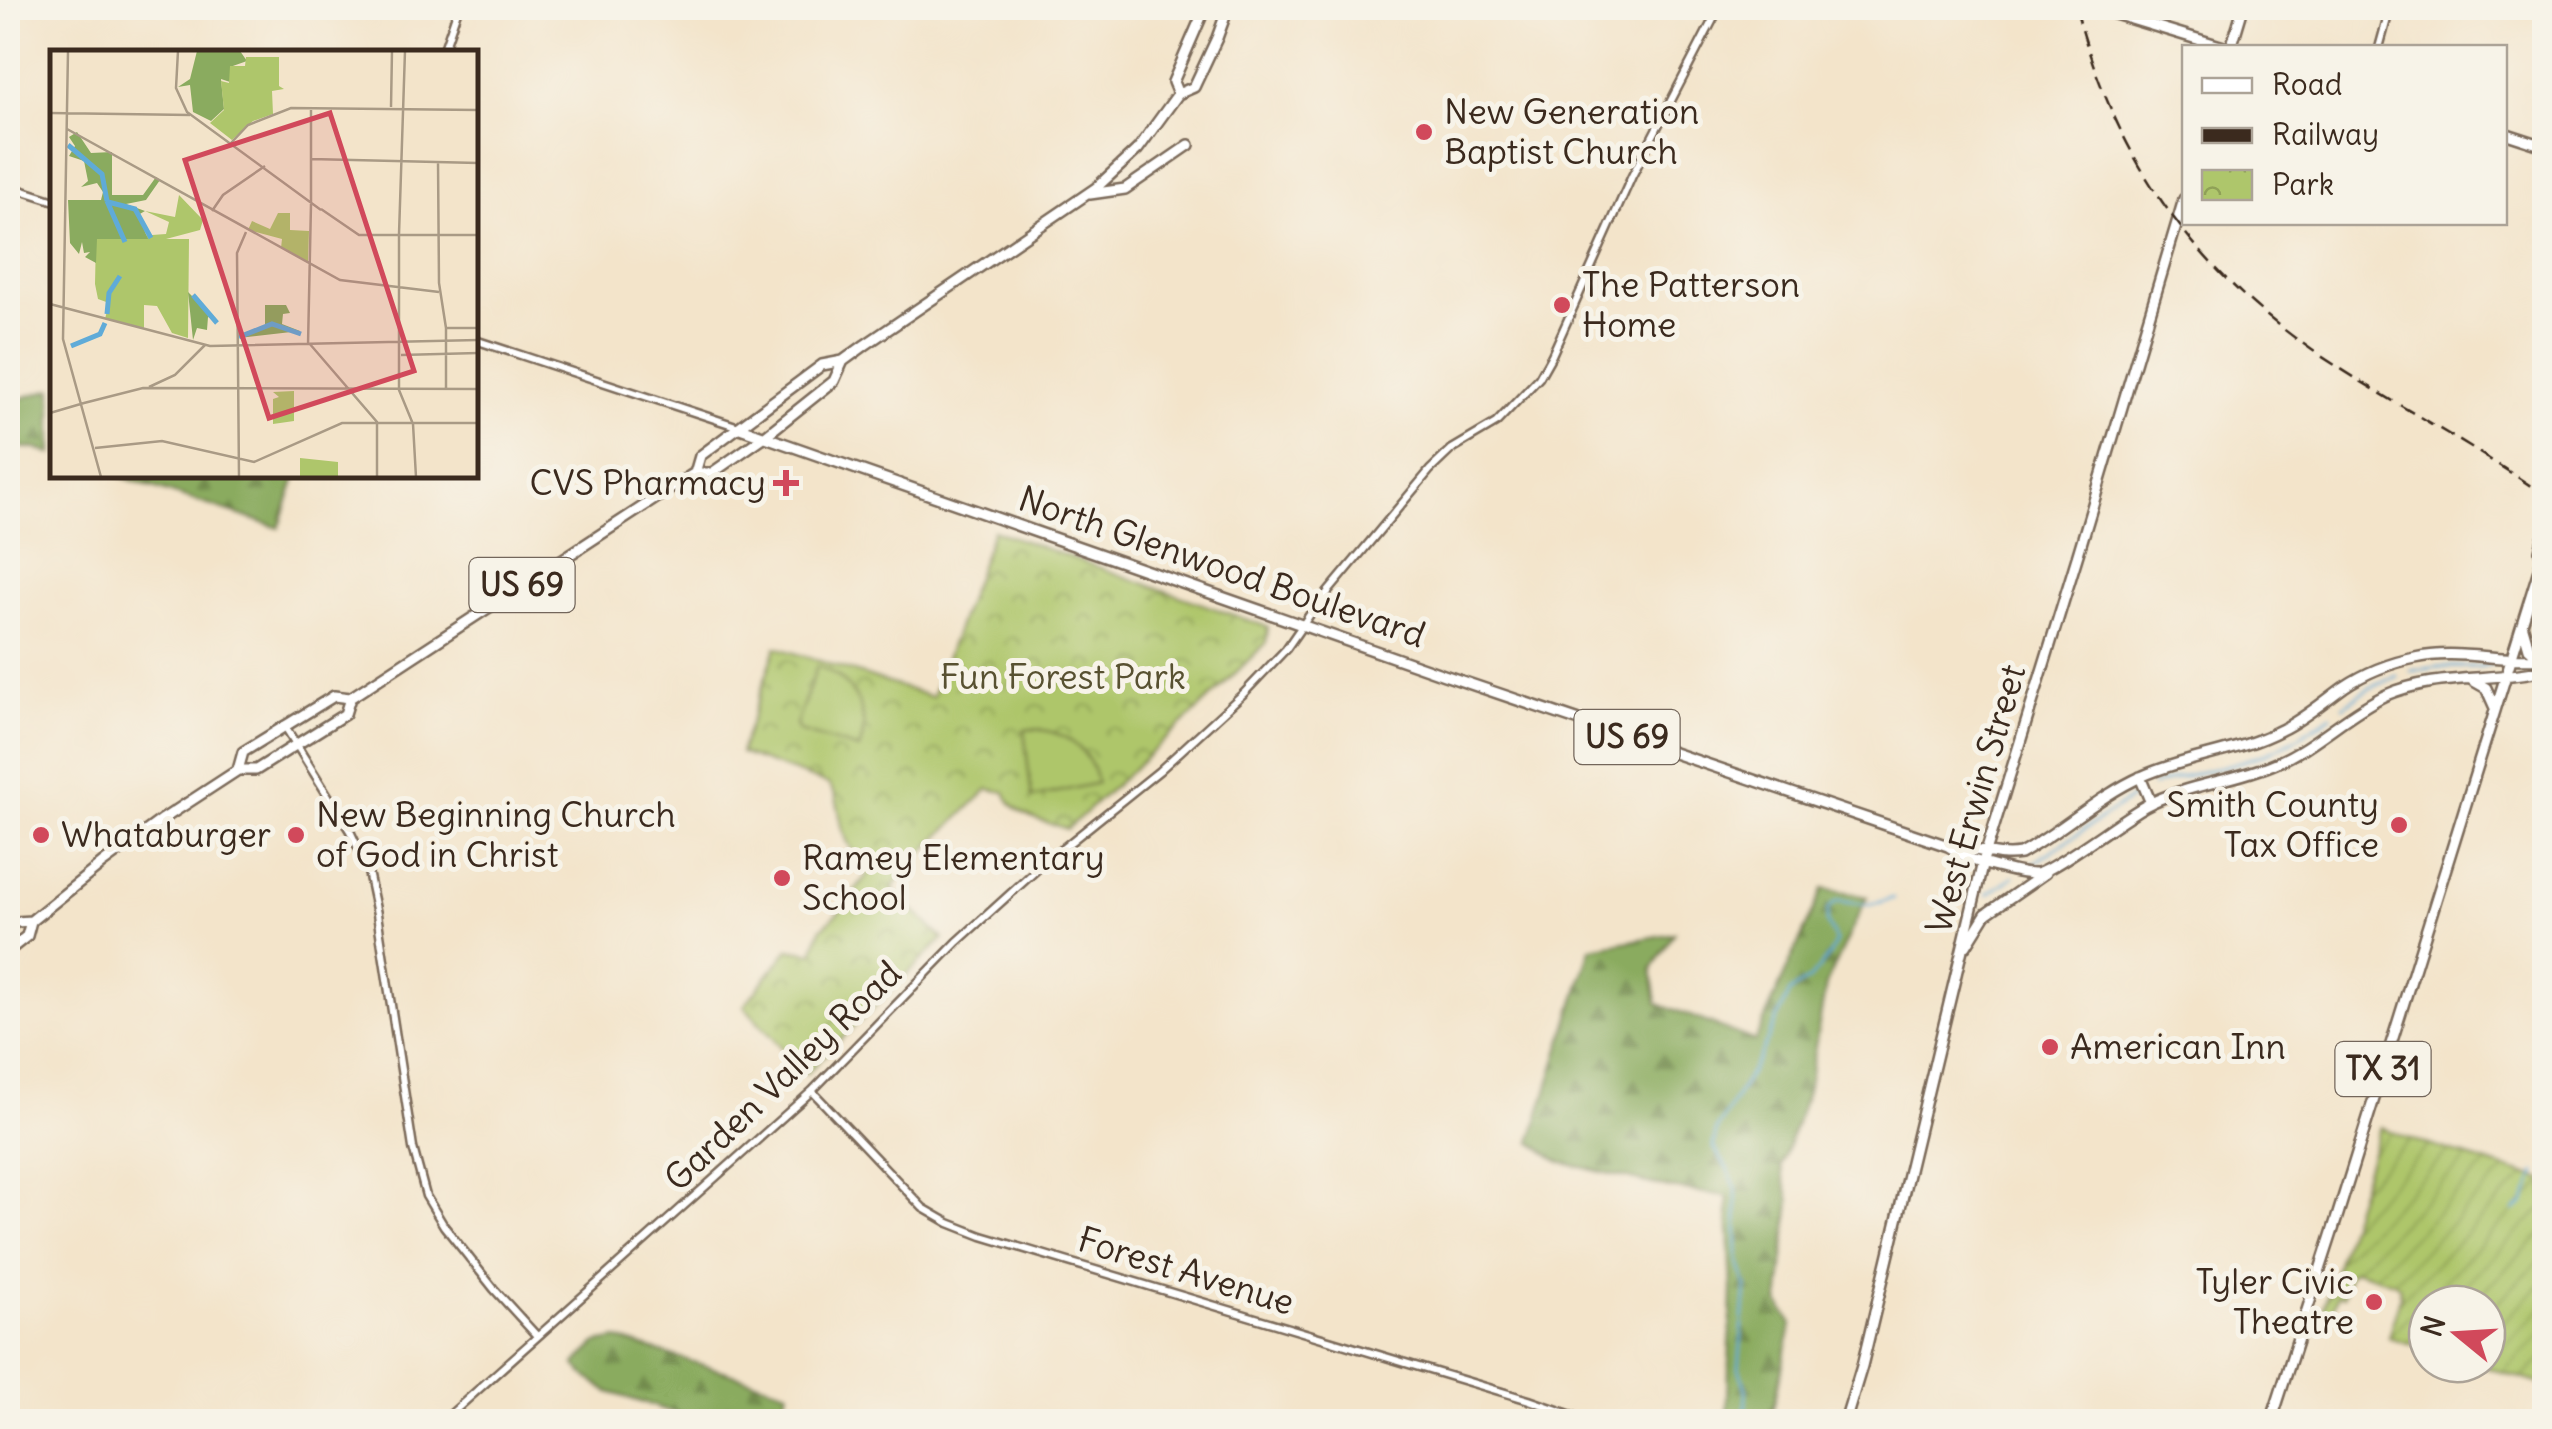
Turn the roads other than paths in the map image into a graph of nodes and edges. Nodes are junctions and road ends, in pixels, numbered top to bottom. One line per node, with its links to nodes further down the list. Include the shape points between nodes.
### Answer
1 (458, 8): 11 (street)
2 (1204, 8): 12 (main road, via 1173,82)
3 (1228, 8): 12 (main road, via 1194,88)
4 (1719, 8): 28 (street, Garden Valley Road, via 1538,378 1496,423 1441,459)
5 (2095, 8): 8 (main road)
6 (2243, 8): 9 (main road)
7 (2390, 8): 10 (street)
8 (2219, 45)
9 (2230, 45)
10 (2380, 45)
11 (445, 50)
12 (1178, 94): 17 (main road, via 1138,149)
13 (2507, 134): 15 (main road)
14 (1188, 146): 17 (main road, via 1125,189)
15 (2544, 146)
16 (8, 186): 18 (street)
17 (1087, 194): 21 (main road)
18 (50, 199)
19 (2182, 206): 41 (main road, West Erwin Street)
20 (478, 341): 22 (street, North Glenwood Boulevard)
21 (844, 362): 22 (main road, via 822,365); 23 (main road, via 834,381)
22 (740, 428): 23 (main road, North Glenwood Boulevard / US 69); 24 (main road, US 69, via 700,456)
23 (765, 436): 24 (main road, US 69, via 712,473); 28 (main road, North Glenwood Boulevard / US 69)
24 (695, 472): 34 (main road, US 69)
25 (2544, 535): 26 (main road, TX 31)
26 (2543, 559): 27 (main road, TX 31)
27 (2522, 624): 29 (main road, TX 31); 30 (main road, via 2529,648)
28 (1303, 625): 43 (main road, North Glenwood Boulevard / US 69, via 1968,858); 49 (street, Garden Valley Road, via 1269,668 1159,771 957,942)
29 (2510, 658): 30 (main road); 32 (main road, TX 31); 39 (main road, via 2450,654 2400,662 2357,680 2268,737)
30 (2543, 658)
31 (2544, 670): 32 (main road)
32 (2504, 676): 33 (main road); 35 (main road, TX 31)
33 (2470, 679): 35 (main road, via 2486,688); 40 (main road, via 2387,695 2284,760)
34 (350, 698): 36 (main road, US 69, via 334,696); 37 (main road, US 69, via 345,714)
35 (2495, 708): 54 (main road, TX 31)
36 (284, 725): 37 (street); 38 (main road, US 69, via 243,752)
37 (295, 744): 38 (main road, US 69, via 256,770); 50 (street, via 367,868 412,1148 426,1196)
38 (238, 770): 45 (main road, US 69)
39 (2140, 778): 40 (main road); 42 (main road)
40 (2151, 802): 44 (main road)
41 (1995, 821): 42 (main road, via 1998,844); 43 (main road, West Erwin Street)
42 (2011, 856): 43 (main road, US 69)
43 (1984, 857): 44 (main road, US 69, via 2030,874); 48 (main road, West Erwin Street)
44 (2048, 870): 48 (main road, via 1986,914)
45 (31, 920): 46 (main road, US 69); 47 (main road, US 69, via 26,936)
46 (8, 928)
47 (8, 951)
48 (1960, 957): 53 (main road, West Erwin Street)
49 (812, 1091): 50 (street, Garden Valley Road); 52 (street, Forest Avenue, via 923,1208 949,1222)
50 (538, 1336): 51 (street, Garden Valley Road)
51 (442, 1422)
52 (1592, 1422)
53 (1845, 1422)
54 (2271, 1422)

